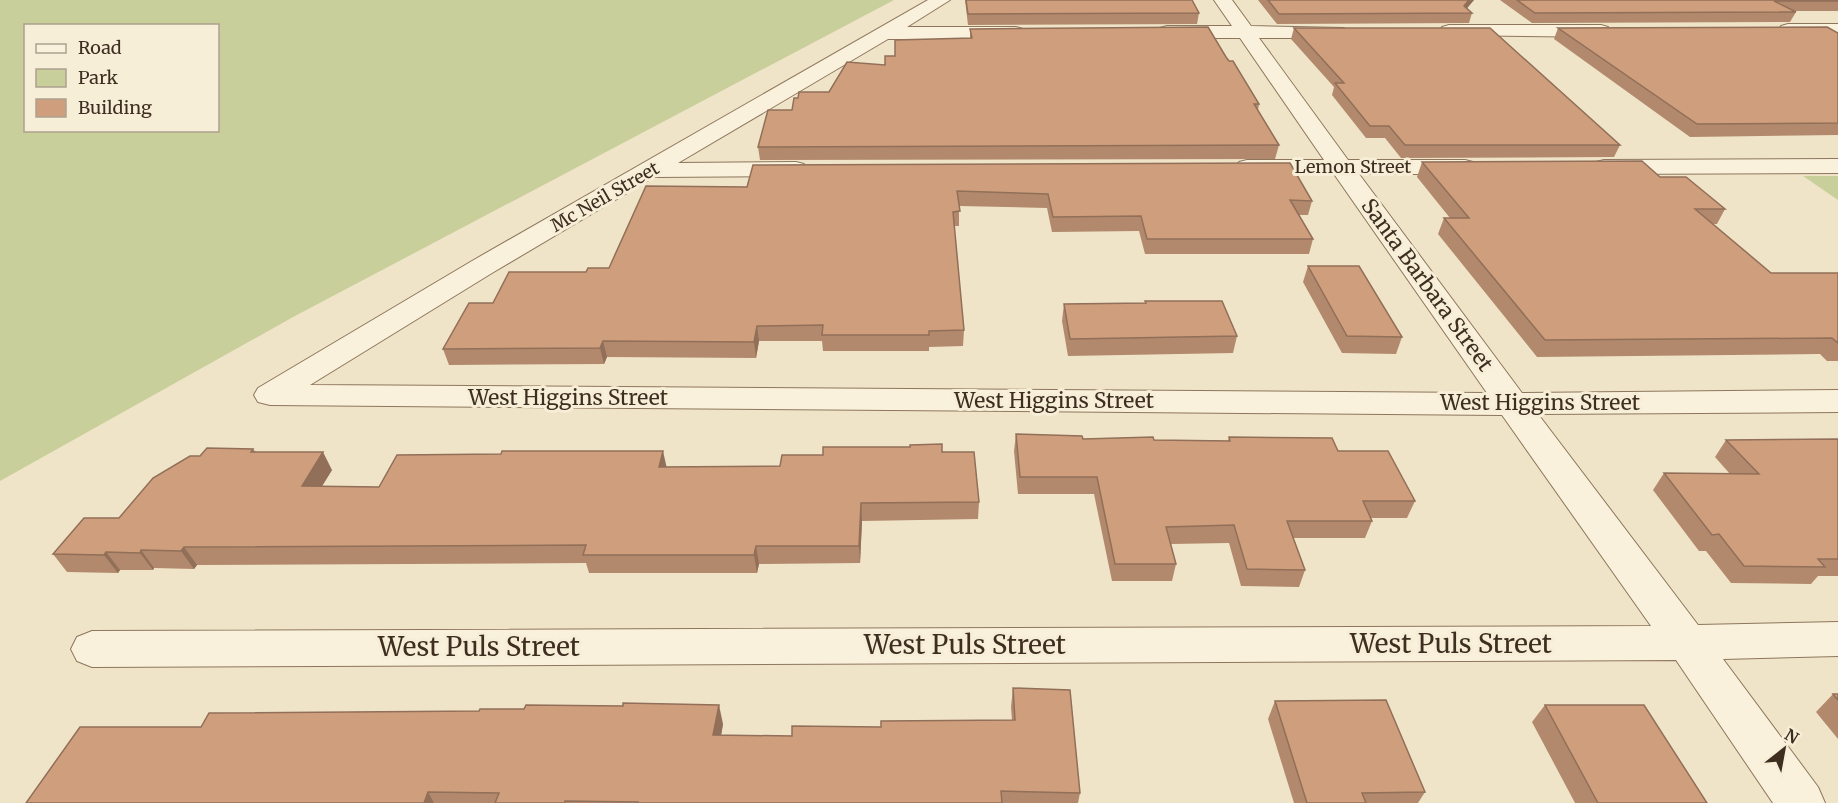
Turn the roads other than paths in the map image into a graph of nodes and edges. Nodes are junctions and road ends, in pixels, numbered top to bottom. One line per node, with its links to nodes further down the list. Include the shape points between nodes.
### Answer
1 (940, 0): 10 (street, Mc Neil Street)
2 (1223, 0): 7 (street, Santa Barbara Street)
3 (1767, 30): 4 (street)
4 (1838, 30)
5 (1625, 31): 9 (street)
6 (1153, 32): 7 (street)
7 (1247, 32): 8 (street); 13 (street, Santa Barbara Street)
8 (1353, 32)
9 (1436, 32)
10 (883, 33): 11 (street); 18 (street, Mc Neil Street)
11 (1036, 33)
12 (1838, 166): 15 (street)
13 (1342, 167): 14 (street, Lemon Street); 16 (street, Lemon Street); 21 (street, Santa Barbara Street)
14 (1485, 167)
15 (1581, 167)
16 (1223, 168)
17 (818, 169): 18 (street)
18 (651, 170): 19 (street, Mc Neil Street)
19 (270, 395): 21 (street, West Higgins Street)
20 (1838, 401): 21 (street, West Higgins Street)
21 (1514, 404): 23 (street, Santa Barbara Street)
22 (1838, 639): 23 (street, West Puls Street)
23 (1687, 643): 24 (street, West Puls Street); 25 (street, Santa Barbara Street)
24 (92, 649)
25 (1801, 803)

